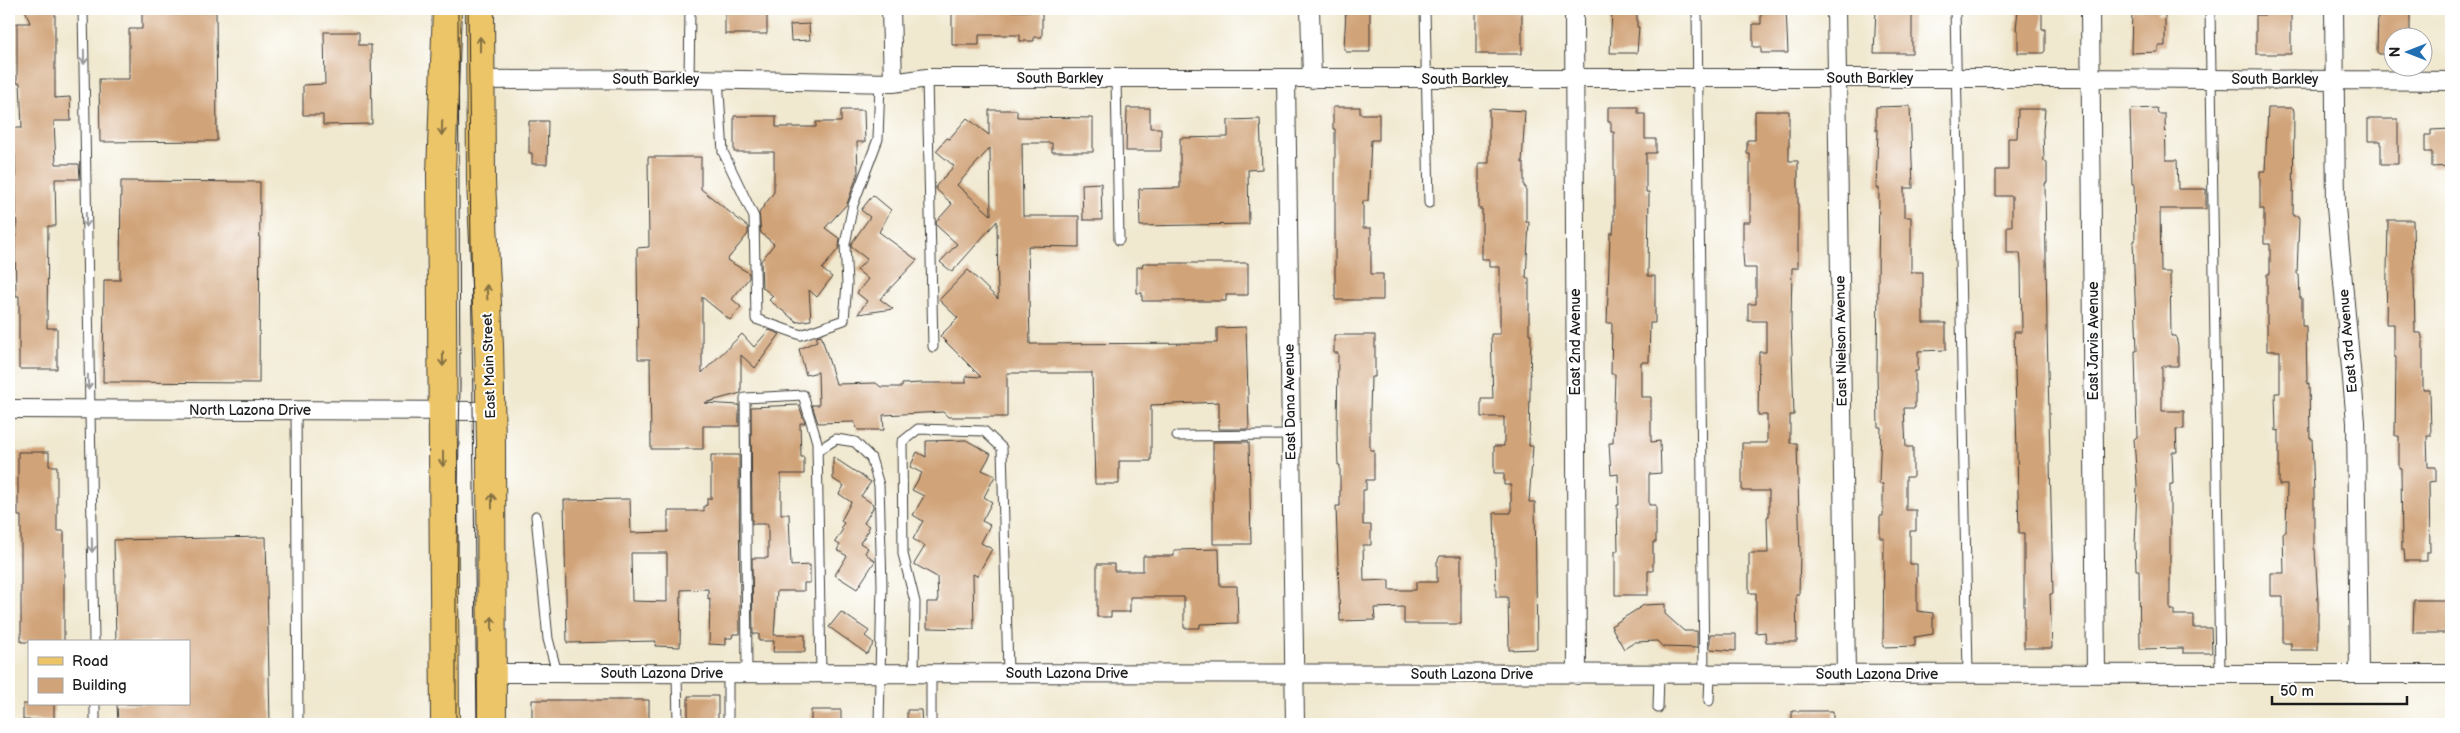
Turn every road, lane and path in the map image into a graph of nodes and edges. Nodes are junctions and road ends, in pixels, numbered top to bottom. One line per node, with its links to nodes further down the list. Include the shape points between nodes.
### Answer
1 (83, 9): 36 (lane, one-way to 36)
2 (447, 9): 38 (main road, one-way to 38, via 441,173)
3 (480, 9): 28 (main road, East Main Street, one-way to 3)
4 (690, 9): 20 (lane)
5 (891, 9): 31 (street)
6 (1310, 9): 23 (street)
7 (1426, 9): 24 (lane)
8 (1574, 9): 25 (street, East 2nd Avenue)
9 (1697, 9): 26 (lane)
10 (1836, 9): 17 (street, East Nielson Avenue)
11 (1955, 9): 18 (lane)
12 (2090, 9): 19 (street, East Jarvis Avenue)
13 (2210, 9): 27 (lane)
14 (2334, 9): 29 (street, East 3rd Avenue)
15 (927, 78): 16 (street, South Barkley); 31 (street, South Barkley); 34 (lane)
16 (1116, 78): 22 (street, South Barkley); 33 (lane)
17 (1837, 78): 18 (street, South Barkley); 26 (street, South Barkley); 58 (street, East Nielson Avenue)
18 (1956, 78): 19 (street, South Barkley); 59 (lane)
19 (2091, 78): 27 (street, South Barkley); 60 (street, East Jarvis Avenue)
20 (689, 79): 21 (street, South Barkley); 28 (street, South Barkley)
21 (718, 79): 31 (street, South Barkley); 31 (lane, via 723,152 754,217 756,319 802,335 844,320 847,284 845,244 853,205 878,138)
22 (1286, 79): 23 (street, South Barkley); 40 (street, East Dana Avenue)
23 (1312, 79): 24 (street, South Barkley)
24 (1426, 79): 25 (street, South Barkley); 32 (lane)
25 (1574, 79): 26 (street, South Barkley); 55 (street, East 2nd Avenue)
26 (1698, 79): 57 (lane)
27 (2210, 79): 29 (street, South Barkley); 61 (lane)
28 (480, 80): 39 (main road, East Main Street, one-way to 28)
29 (2335, 80): 30 (street, South Barkley); 62 (street, East 3rd Avenue, via 2336,207 2356,422)
30 (2451, 81)
31 (886, 82)
32 (1429, 202)
33 (1119, 240)
34 (933, 347)
35 (9, 409): 36 (street, North Lazona Drive)
36 (89, 409): 37 (street, North Lazona Drive); 44 (lane, one-way to 44)
37 (296, 410): 38 (street, North Lazona Drive); 68 (lane)
38 (443, 410): 39 (street, North Lazona Drive); 69 (main road, one-way to 69)
39 (491, 411): 46 (main road, East Main Street, one-way to 39)
40 (1291, 435): 41 (lane); 45 (street, East Dana Avenue)
41 (1177, 436)
42 (817, 451): 48 (lane, via 836,439 855,442 871,458 879,485 882,584); 53 (lane, via 803,395 745,398); 54 (lane)
43 (536, 516): 47 (lane, via 548,640)
44 (94, 640)
45 (1294, 672): 50 (street, South Lazona Drive); 55 (street, South Lazona Drive); 75 (street, East Dana Avenue)
46 (492, 673): 47 (street, South Lazona Drive); 70 (main road, East Main Street)
47 (557, 673): 51 (street, South Lazona Drive)
48 (879, 673): 49 (street, South Lazona Drive); 54 (street, South Lazona Drive); 73 (lane)
49 (922, 673): 50 (street, South Lazona Drive); 50 (lane, via 915,602 903,554 902,442 918,429 984,431 1002,448); 74 (lane)
50 (1008, 673)
51 (677, 674): 52 (street, South Lazona Drive); 71 (lane)
52 (728, 674): 53 (street, South Lazona Drive); 72 (lane)
53 (746, 674): 54 (street, South Lazona Drive)
54 (821, 674)
55 (1577, 674): 56 (street, South Lazona Drive)
56 (1659, 674): 57 (street, South Lazona Drive); 66 (lane)
57 (1707, 674): 58 (street, South Lazona Drive); 64 (lane)
58 (1846, 674): 59 (street, South Lazona Drive)
59 (1968, 674): 60 (street, South Lazona Drive)
60 (2096, 674): 61 (street, South Lazona Drive)
61 (2220, 674): 62 (street, South Lazona Drive)
62 (2359, 674): 63 (street, South Lazona Drive)
63 (2451, 674)
64 (1709, 701)
65 (95, 706): 67 (lane)
66 (1658, 708)
67 (95, 724)
68 (298, 724)
69 (445, 724)
70 (492, 724)
71 (678, 724)
72 (728, 724)
73 (879, 724)
74 (931, 724)
75 (1295, 724)

